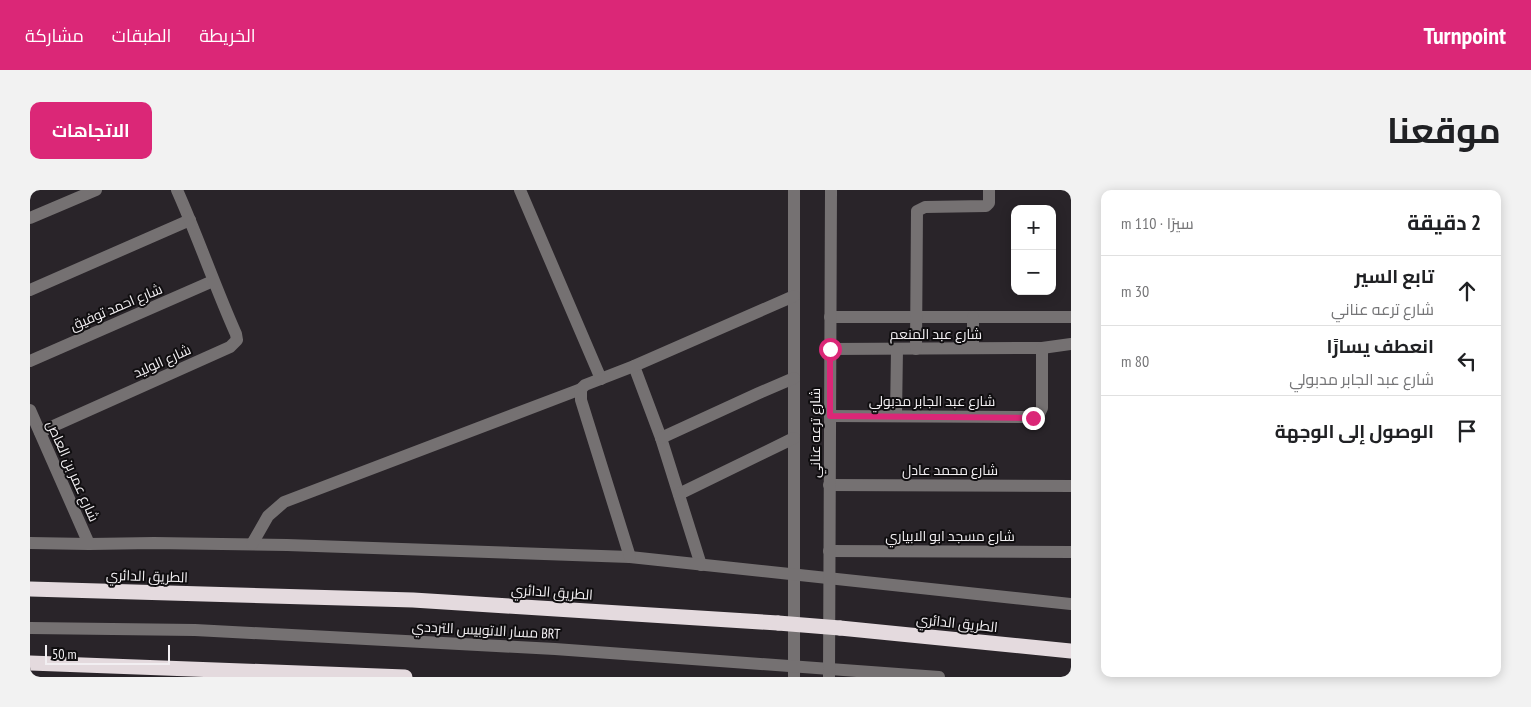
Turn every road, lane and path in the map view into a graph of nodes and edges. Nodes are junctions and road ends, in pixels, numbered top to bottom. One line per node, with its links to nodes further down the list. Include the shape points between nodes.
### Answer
1 (96, 190): 7 (street)
2 (177, 190): 8 (street)
3 (520, 190): 25 (street)
4 (794, 190): 11 (street, شارع ترعه عناني)
5 (831, 190): 12 (street, شارع ترعه عناني)
6 (989, 190): 13 (street, via 989,203 984,207 925,207 917,211)
7 (30, 218)
8 (190, 220): 9 (street); 10 (street)
9 (213, 281): 22 (street, شارع احمد توفيق); 30 (street, شارع الوليد, via 236,334 234,344)
10 (30, 290)
11 (794, 296): 23 (street); 24 (street, شارع ترعه عناني)
12 (830, 317): 13 (street); 19 (street, شارع ترعه عناني)
13 (916, 317): 14 (street); 21 (street)
14 (973, 317): 15 (street); 17 (street)
15 (1071, 317)
16 (1071, 344): 18 (street, شارع عبد المنعم)
17 (973, 348): 18 (street, شارع عبد المنعم); 21 (street, شارع عبد المنعم)
18 (1042, 348): 29 (street, شارع عبد الجابر مدبولي, via 1042,408 1033,418)
19 (830, 349): 20 (street, شارع عبد المنعم); 28 (street, شارع ترعه عناني)
20 (897, 349): 21 (street, شارع عبد المنعم); 29 (street)
21 (916, 349)
22 (30, 361)
23 (634, 366): 25 (street); 31 (street)
24 (794, 378): 31 (street); 32 (street, شارع ترعه عناني)
25 (601, 379): 26 (street)
26 (582, 389): 38 (street, via 284,502 268,516); 41 (street, via 581,400)
27 (30, 410): 30 (street, شارع عمر بن العاص)
28 (830, 416): 29 (street, شارع عبد الجابر مدبولي); 33 (street, شارع ترعه عناني)
29 (896, 416)
30 (40, 432): 37 (street, شارع عمر بن العاص)
31 (661, 438): 35 (street)
32 (794, 438): 35 (street); 43 (street, شارع ترعه عناني)
33 (829, 485): 34 (street, شارع محمد عادل); 39 (street, شارع ترعه عناني)
34 (1071, 486)
35 (679, 494): 42 (street)
36 (30, 543): 37 (street)
37 (89, 544): 38 (street)
38 (252, 544): 41 (street)
39 (829, 551): 40 (street, شارع مسجد ابو الابياري); 44 (street, شارع ترعه عناني)
40 (1071, 552)
41 (630, 557): 42 (street)
42 (701, 565): 43 (street)
43 (794, 574): 44 (street); 51 (street, شارع ترعه عناني)
44 (829, 578): 46 (street); 52 (street, شارع ترعه عناني)
45 (30, 589): 48 (highway, الطريق الدائري, bridge, via 413,600 778,623)
46 (1071, 604)
47 (30, 628): 53 (street, مسار الاتوبيس الترددي BRT, via 195,630 555,649)
48 (1071, 651)
49 (30, 662): 50 (highway)
50 (405, 677)
51 (794, 677)
52 (829, 677)
53 (939, 677)

